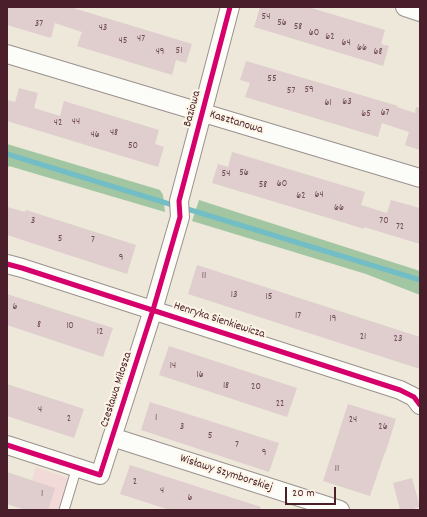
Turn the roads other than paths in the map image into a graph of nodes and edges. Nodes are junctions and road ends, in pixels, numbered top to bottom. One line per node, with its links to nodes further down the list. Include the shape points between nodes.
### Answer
1 (230, 7): 5 (street, Baziowa)
2 (405, 7): 3 (street)
3 (420, 12)
4 (7, 54): 5 (street, Kasztanowa)
5 (202, 113): 6 (street, Kasztanowa); 7 (street, Baziowa)
6 (420, 178)
7 (179, 209): 9 (street, Czesława Miłosza)
8 (7, 264): 9 (street, Henryka Sienkiewicza)
9 (153, 310): 10 (street, Henryka Sienkiewicza, via 400,390 414,397); 11 (street, Czesława Miłosza)
10 (420, 405)
11 (112, 438): 13 (street, Czesława Miłosza, via 100,475); 15 (street, Wisławy Szymborskiej)
12 (7, 445): 13 (street, Czesława Miłosza)
13 (77, 467): 14 (lane)
14 (64, 510)
15 (340, 510)

